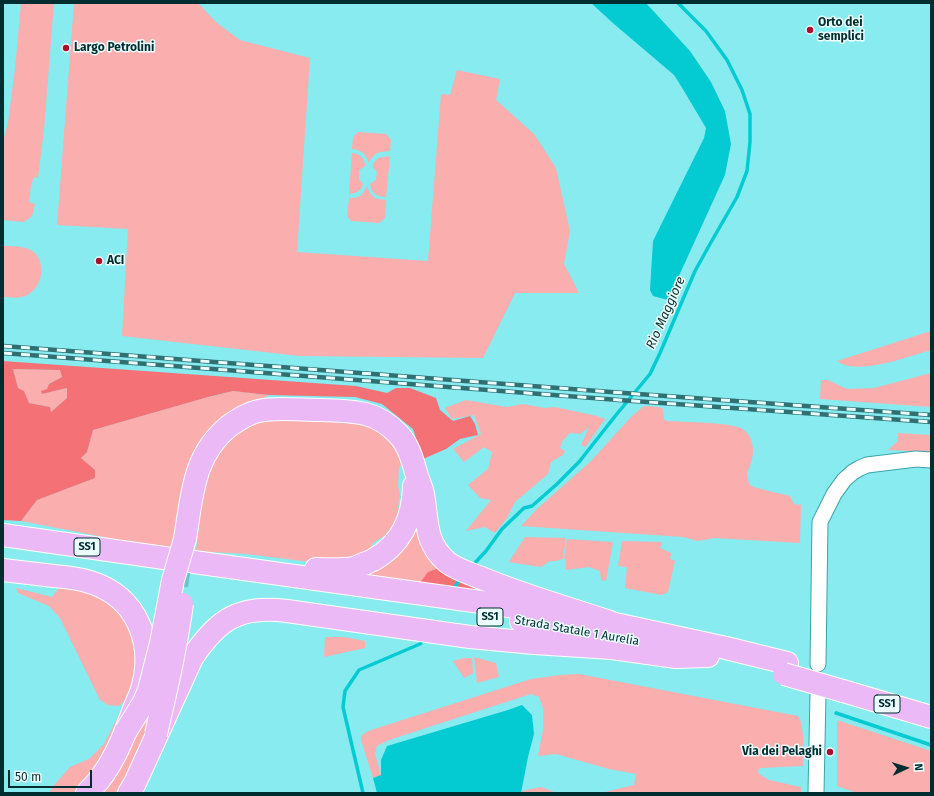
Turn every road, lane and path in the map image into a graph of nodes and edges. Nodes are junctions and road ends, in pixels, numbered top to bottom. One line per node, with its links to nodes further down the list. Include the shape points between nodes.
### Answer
1 (931, 460): 2 (street)
2 (886, 463): 4 (street); 12 (street, via 867,465 849,475 834,494 820,522)
3 (414, 467): 6 (highway, via 399,434 378,418 366,413 297,409 267,409 254,412 242,417 224,431 206,452 197,472); 8 (highway, via 414,493 410,517 392,547 378,557 352,568 337,569); 10 (highway, via 422,493 430,538 437,551 450,564 494,584)
4 (931, 470)
5 (3, 535): 7 (highway, SS1, via 170,566)
6 (186, 539): 18 (highway, bridge, via 172,586 149,690); 19 (highway, bridge, via 184,596 178,637)
7 (3, 548)
8 (220, 566): 10 (highway, Strada Statale 1 Aurelia / SS1); 11 (highway, Strada Statale 1 Aurelia / SS1, via 193,569 620,638)
9 (3, 570): 18 (highway, bridge, via 86,580 107,589 126,604 140,626 146,652 142,690)
10 (610, 622): 13 (highway, Strada Statale 1 Aurelia / SS1, via 726,648)
11 (708, 656): 13 (highway, Strada Statale 1 Aurelia / SS1); 19 (highway, bridge, via 676,657 612,648 470,637 287,611 258,610 233,617 213,630 192,658)
12 (818, 664)
13 (785, 669): 14 (highway, Strada Statale 1 Aurelia / SS1)
14 (844, 685): 16 (highway, Strada Statale 1 Aurelia / SS1); 17 (highway, Strada Statale 1 Aurelia / SS1)
15 (818, 692): 22 (street)
16 (931, 705)
17 (931, 717)
18 (126, 731): 20 (highway, via 107,770)
19 (156, 734): 21 (highway)
20 (87, 793)
21 (129, 793)
22 (816, 793)

